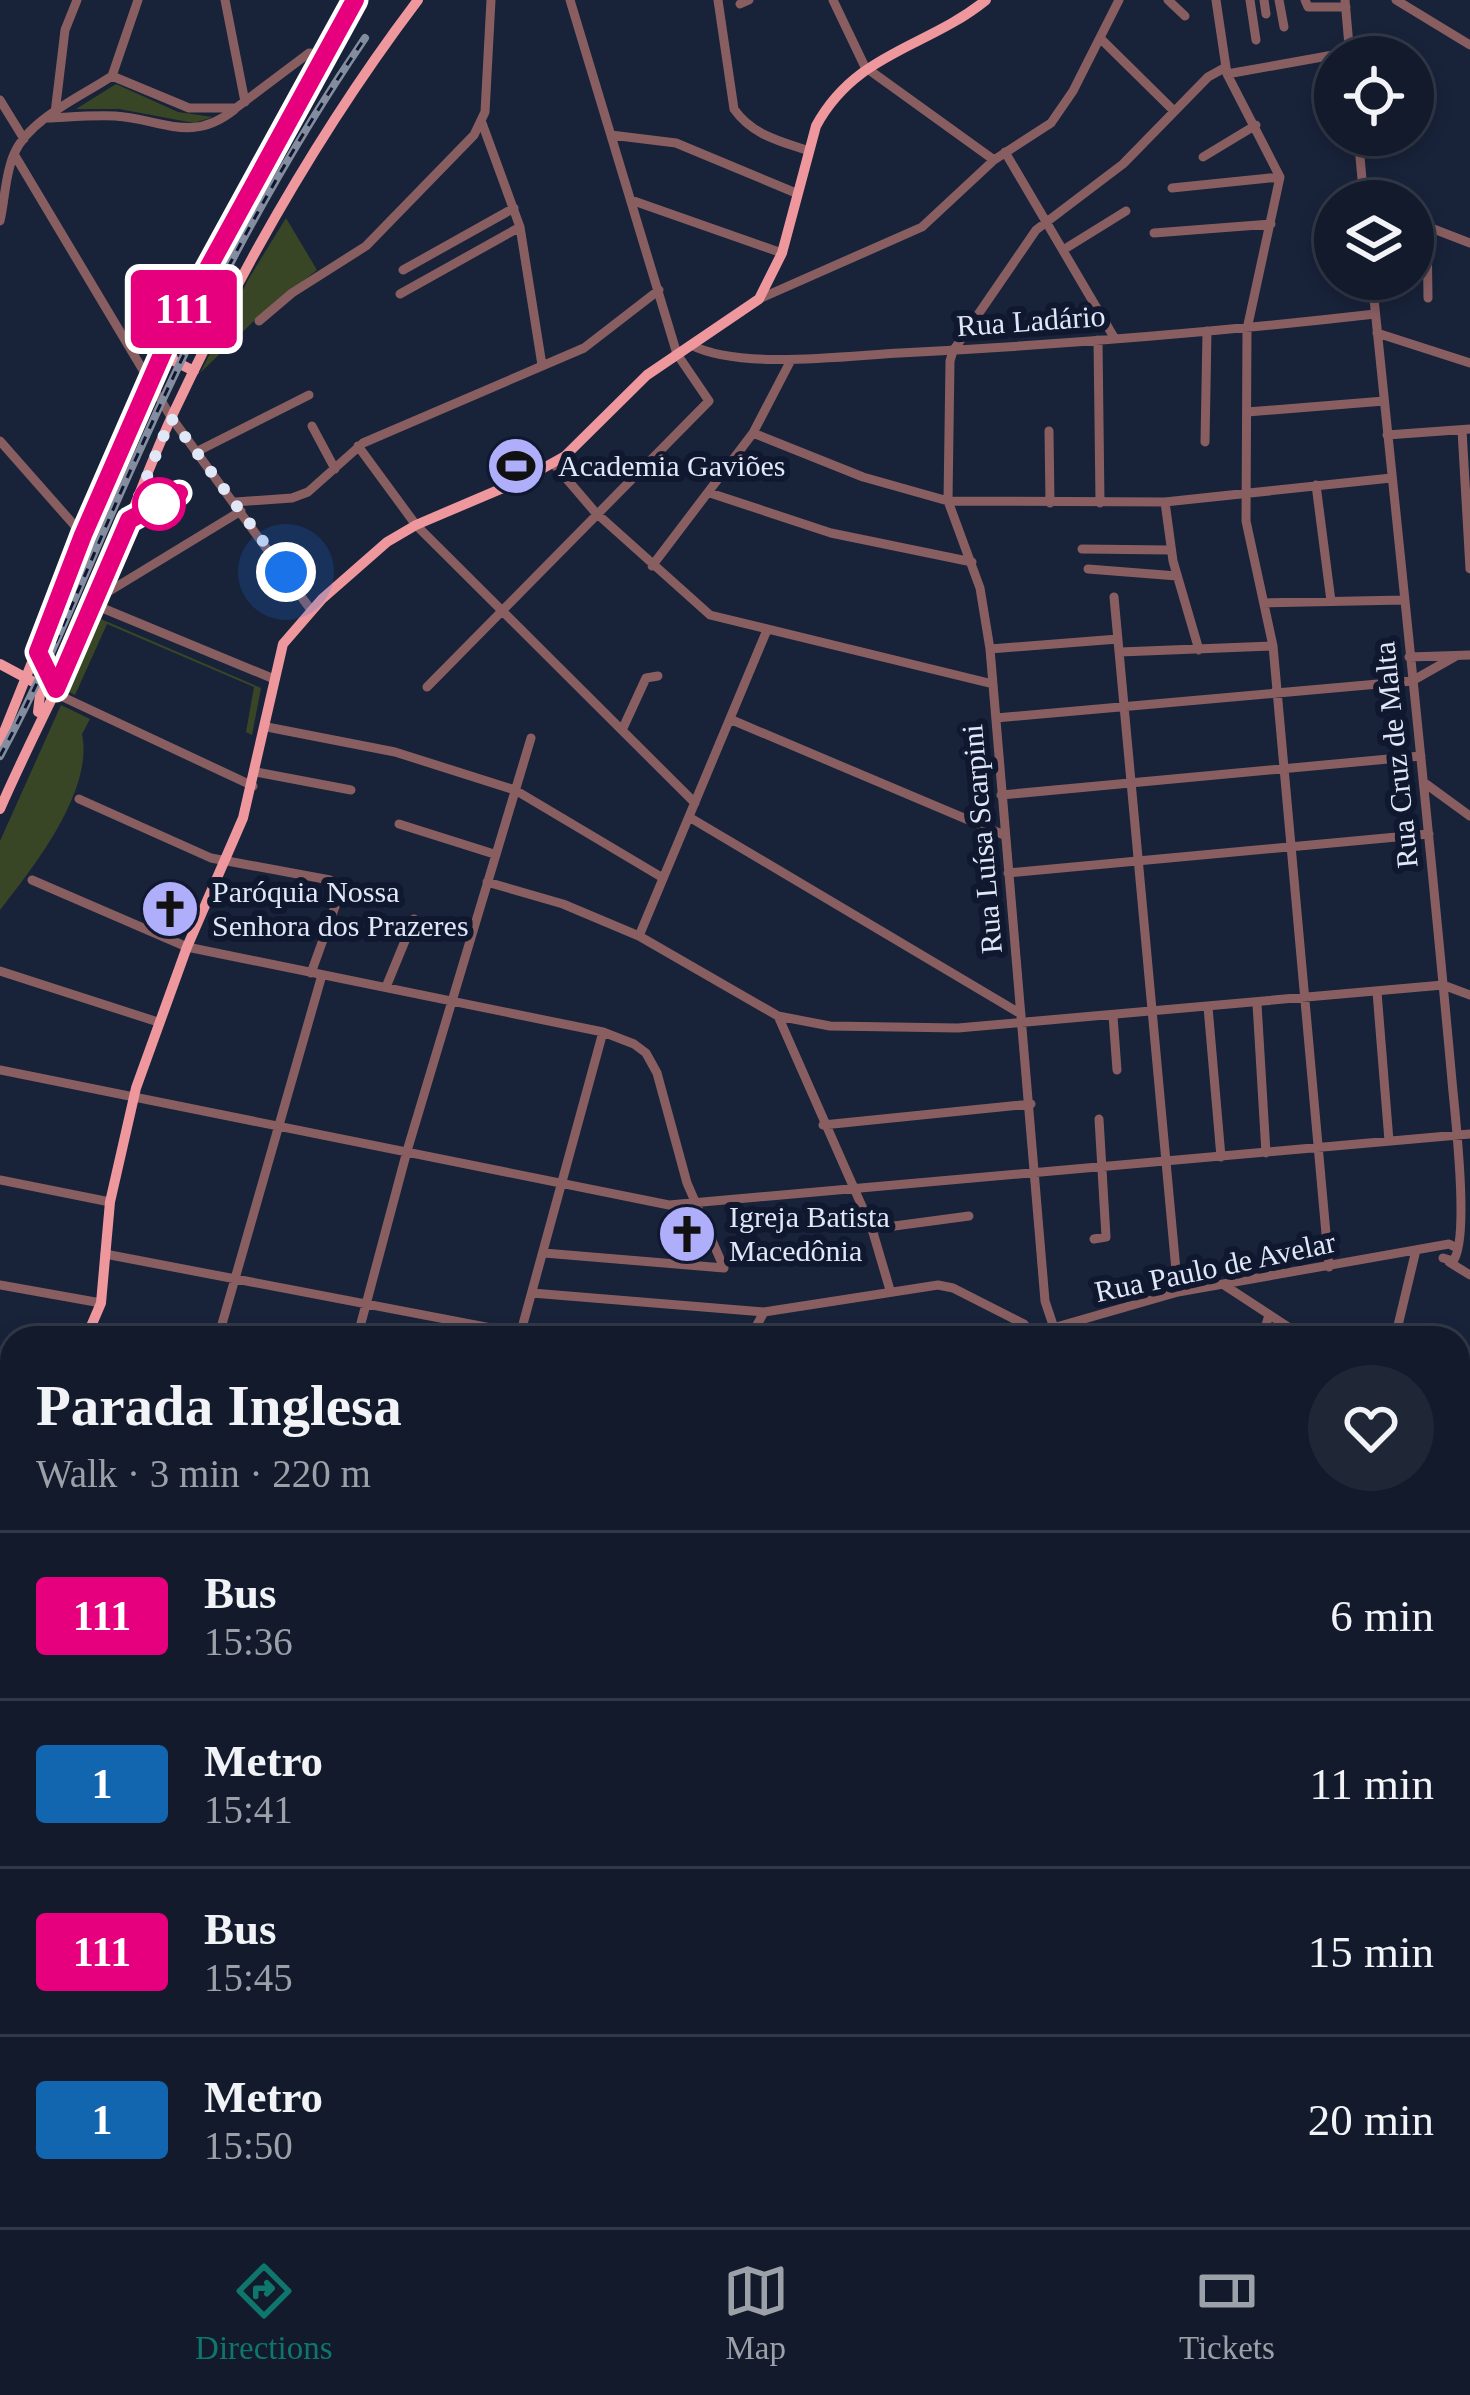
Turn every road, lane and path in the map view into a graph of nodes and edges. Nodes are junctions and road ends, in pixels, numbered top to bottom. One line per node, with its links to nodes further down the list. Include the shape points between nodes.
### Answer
1 (77, 0): 35 (street)
2 (138, 0): 31 (street)
3 (225, 0): 33 (street)
4 (355, 0): 27 (main road)
5 (418, 0): 79 (main road, via 279,210)
6 (491, 0): 36 (street)
7 (718, 0): 40 (street, via 734,109 759,134)
8 (833, 0): 29 (street)
9 (986, 0): 29 (main road)
10 (1119, 0): 24 (street)
11 (1168, 0): 21 (street)
12 (1216, 0): 30 (street)
13 (1250, 0): 25 (street)
14 (1264, 0): 20 (street)
15 (1279, 0): 22 (street)
16 (1305, 0): 19 (street, via 1308,7)
17 (1396, 0): 26 (street)
18 (574, 1): 38 (street)
19 (1346, 3): 23 (street)
20 (1266, 14)
21 (1185, 16)
22 (1283, 27)
23 (1350, 36)
24 (1100, 38): 34 (street); 41 (street, via 1060,114)
25 (1256, 40)
26 (1470, 45)
27 (323, 54): 33 (street, via 309,53); 72 (main road)
28 (1314, 60): 30 (street)
29 (865, 67): 40 (main road, via 825,108); 44 (street)
30 (1226, 70): 34 (street); 37 (street)
31 (112, 76): 33 (street, via 189,108); 35 (street)
32 (0, 100): 39 (street)
33 (240, 105): 35 (street, via 191,130 115,116)
34 (1174, 111): 51 (street, via 1123,164)
35 (51, 116): 39 (street)
36 (482, 123): 49 (street); 66 (street, via 378,236)
37 (1256, 125): 43 (street); 45 (street)
38 (611, 135): 47 (street, via 676,143); 48 (street)
39 (24, 139): 42 (street)
40 (809, 151): 47 (main road)
41 (1005, 152): 44 (street); 51 (street)
42 (14, 154): 52 (street); 80 (street)
43 (1203, 157)
44 (994, 160): 63 (street, via 922,227)
45 (1280, 176): 46 (street); 53 (street)
46 (1172, 188)
47 (796, 193): 59 (main road)
48 (631, 200): 59 (street); 61 (street)
49 (514, 208): 54 (street); 60 (street)
50 (1126, 211): 58 (street)
51 (1046, 220): 58 (street); 74 (street)
52 (0, 221)
53 (1270, 224): 56 (street); 67 (street)
54 (520, 227): 62 (street); 78 (street)
55 (1434, 229): 57 (street)
56 (1154, 233)
57 (1470, 243)
58 (1064, 250): 70 (street)
59 (782, 253): 63 (main road)
60 (403, 270)
61 (659, 290): 75 (street); 78 (street, via 603,337)
62 (400, 293)
63 (759, 299): 73 (main road)
64 (1374, 300): 65 (street, Rua Cruz de Malta)
65 (1376, 314): 67 (street, Rua Ladário); 69 (street, Rua Cruz de Malta)
66 (259, 321)
67 (1247, 329): 68 (street, Rua Ladário); 83 (street)
68 (1207, 331): 70 (street, Rua Ladário); 91 (street)
69 (1377, 333): 77 (street); 82 (street, Rua Cruz de Malta)
70 (1115, 339): 71 (street, Rua Ladário)
71 (1098, 340): 74 (street, Rua Ladário); 103 (street)
72 (167, 343): 79 (main road, via 174,361); 80 (main road)
73 (692, 345): 75 (main road); 76 (street, Rua Ladário)
74 (953, 351): 76 (street, Rua Ladário); 100 (street, Rua Luísa Scarpini)
75 (677, 354): 94 (main road); 105 (street, via 709,400)
76 (791, 360): 88 (street)
77 (1470, 363)
78 (542, 365): 92 (street)
79 (194, 371): 84 (main road)
80 (150, 382): 84 (street); 107 (main road)
81 (310, 395): 93 (street)
82 (1384, 401): 83 (street); 89 (street, Rua Cruz de Malta)
83 (1247, 412): 99 (street)
84 (171, 418): 93 (street); 117 (main road)
85 (312, 426): 95 (street)
86 (1048, 430): 101 (street)
87 (1466, 430): 89 (street); 113 (street)
88 (752, 434): 98 (street); 100 (street)
89 (1387, 435): 96 (street, Rua Cruz de Malta)
90 (0, 441): 107 (street)
91 (1205, 442)
92 (358, 446): 95 (street); 106 (street)
93 (196, 452): 104 (street)
94 (553, 464): 105 (street); 106 (main road)
95 (335, 469): 104 (street, via 308,492)
96 (1391, 478): 97 (street); 116 (street, Rua Cruz de Malta)
97 (1316, 485): 99 (street); 118 (street)
98 (710, 493): 110 (street, via 831,533); 111 (street)
99 (1246, 494): 102 (street); 119 (street, via 1247,538)
100 (948, 501): 101 (street); 110 (street, Rua Luísa Scarpini)
101 (1050, 502): 103 (street)
102 (1166, 502): 103 (street); 109 (street)
103 (1100, 503)
104 (238, 506): 117 (street); 121 (street)
105 (595, 512): 111 (street); 120 (street)
106 (416, 525): 120 (street); 121 (main road)
107 (83, 535): 127 (main road)
108 (1082, 549): 109 (street)
109 (1170, 550): 114 (street)
110 (972, 562): 125 (street, Rua Luísa Scarpini)
111 (652, 566): 122 (street, via 710,614)
112 (1088, 569): 114 (street)
113 (1470, 569)
114 (1177, 576): 126 (street)
115 (1114, 597): 123 (street)
116 (1404, 600): 118 (street); 131 (street, Rua Cruz de Malta)
117 (97, 601): 135 (street); 139 (main road)
118 (1330, 601): 119 (street)
119 (1264, 603): 124 (street)
120 (503, 608): 138 (street); 145 (street)
121 (311, 610): 135 (main road, via 283,644)
122 (767, 630): 137 (street); 143 (street)
123 (1118, 639): 125 (street); 128 (street)
124 (1273, 646): 126 (street); 140 (street)
125 (990, 650): 137 (street, Rua Luísa Scarpini)
126 (1199, 650): 128 (street)
127 (38, 652): 133 (main road); 139 (main road)
128 (1120, 652): 141 (street)
129 (1470, 655): 130 (street)
130 (1456, 656): 131 (street); 136 (street)
131 (1409, 657): 136 (street, Rua Cruz de Malta)
132 (0, 664): 133 (main road)
133 (27, 676): 147 (main road); 148 (main road, via 42,695)
134 (658, 676): 145 (street, via 646,678)
135 (274, 679): 144 (main road)
136 (1412, 681): 140 (street); 149 (street, Rua Cruz de Malta)
137 (993, 684): 142 (street, Rua Luísa Scarpini)
138 (427, 687)
139 (56, 689): 148 (main road); 154 (street)
140 (1278, 694): 141 (street); 150 (street)
141 (1126, 706): 142 (street); 152 (street)
142 (996, 718): 157 (street, Rua Luísa Scarpini)
143 (732, 720): 159 (street); 165 (street)
144 (267, 727): 151 (main road); 156 (street, via 395,752)
145 (623, 728): 159 (street)
146 (531, 738): 156 (street)
147 (0, 742)
148 (31, 742): 160 (main road)
149 (1421, 756): 150 (street); 153 (street, Rua Cruz de Malta)
150 (1285, 770): 152 (street); 166 (street)
151 (256, 772): 154 (main road); 155 (street)
152 (1133, 784): 157 (street); 169 (street)
153 (1426, 784): 162 (street); 164 (street, Rua Cruz de Malta)
154 (253, 786): 168 (main road)
155 (350, 790)
156 (514, 790): 167 (street); 171 (street)
157 (1001, 796): 165 (street, Rua Luísa Scarpini)
158 (79, 799): 168 (street)
159 (695, 803): 161 (street)
160 (0, 809)
161 (689, 817): 171 (street); 192 (street)
162 (1470, 817)
163 (399, 824): 167 (street)
164 (1429, 834): 166 (street); 181 (street, Rua Cruz de Malta)
165 (1004, 835): 170 (street, Rua Luísa Scarpini)
166 (1291, 847): 169 (street); 185 (street)
167 (494, 854): 174 (street)
168 (224, 861): 173 (street); 178 (main road)
169 (1139, 861): 170 (street); 189 (street)
170 (1008, 873): 192 (street, Rua Luísa Scarpini)
171 (663, 878): 177 (street)
172 (32, 880): 178 (street)
173 (330, 880)
174 (487, 882): 177 (street); 186 (street)
175 (336, 904): 180 (street)
176 (414, 920): 182 (street)
177 (639, 936): 190 (street)
178 (187, 947): 180 (street); 193 (main road)
179 (0, 971): 193 (street)
180 (316, 974): 182 (street); 200 (street)
181 (1443, 986): 183 (street); 184 (street); 203 (street, Rua Cruz de Malta)
182 (386, 987): 186 (street)
183 (1376, 992): 185 (street); 204 (street)
184 (1470, 995)
185 (1305, 999): 187 (street); 205 (street)
186 (454, 1001): 194 (street); 206 (street)
187 (1256, 1004): 188 (street); 207 (street)
188 (1208, 1007): 189 (street); 208 (street)
189 (1153, 1012): 191 (street); 209 (street)
190 (778, 1016): 192 (street, via 868,1029); 201 (street)
191 (1113, 1016): 192 (street); 196 (street)
192 (1021, 1018): 198 (street, Rua Luísa Scarpini)
193 (158, 1022): 197 (main road)
194 (603, 1032): 213 (street); 216 (street, via 634,1044 651,1062)
195 (0, 1070): 197 (street)
196 (1117, 1070)
197 (134, 1095): 200 (street); 215 (main road)
198 (1030, 1104): 201 (street); 211 (street, Rua Luísa Scarpini)
199 (1099, 1120): 210 (street)
200 (277, 1125): 206 (street); 226 (street)
201 (823, 1125): 214 (street)
202 (1470, 1133): 203 (street)
203 (1456, 1135): 204 (street); 222 (street, Rua Cruz de Malta, via 1461,1227)
204 (1389, 1142): 205 (street)
205 (1318, 1148): 207 (street); 224 (street)
206 (407, 1151): 213 (street); 233 (street)
207 (1266, 1153): 208 (street)
208 (1221, 1157): 209 (street)
209 (1167, 1162): 210 (street); 230 (street)
210 (1103, 1169): 211 (street); 219 (street, via 1106,1237)
211 (1037, 1174): 214 (street); 243 (street, Rua Luísa Scarpini)
212 (0, 1180): 215 (street)
213 (562, 1185): 216 (street); 221 (street)
214 (853, 1190): 216 (street); 218 (street)
215 (110, 1202): 223 (main road)
216 (695, 1205): 221 (street, via 722,1270)
217 (970, 1216): 218 (street)
218 (872, 1228): 229 (street)
219 (1094, 1239)
220 (1419, 1250): 222 (street, Rua Paulo de Avelar); 224 (street, Rua Paulo de Avelar); 247 (street)
221 (544, 1252): 231 (street)
222 (1450, 1252): 225 (street)
223 (105, 1253): 226 (street); 232 (main road)
224 (1329, 1267): 228 (street, Rua Paulo de Avelar)
225 (1468, 1274)
226 (235, 1278): 233 (street); 237 (street)
227 (0, 1285): 232 (street)
228 (1224, 1285): 230 (street, Rua Paulo de Avelar); 235 (street)
229 (890, 1290): 234 (street); 242 (street, via 953,1288)
230 (1178, 1292): 244 (street, Rua Paulo de Avelar)
231 (532, 1293): 234 (street); 240 (street)
232 (101, 1303): 236 (main road)
233 (367, 1303): 238 (street); 239 (street)
234 (764, 1312): 241 (street)
235 (1269, 1315): 245 (street); 246 (street)
236 (91, 1326)
237 (221, 1326)
238 (361, 1326)
239 (477, 1326)
240 (523, 1326)
241 (756, 1326)
242 (1026, 1326)
243 (1053, 1326)
244 (1061, 1326)
245 (1266, 1326)
246 (1286, 1326)
247 (1398, 1326)

